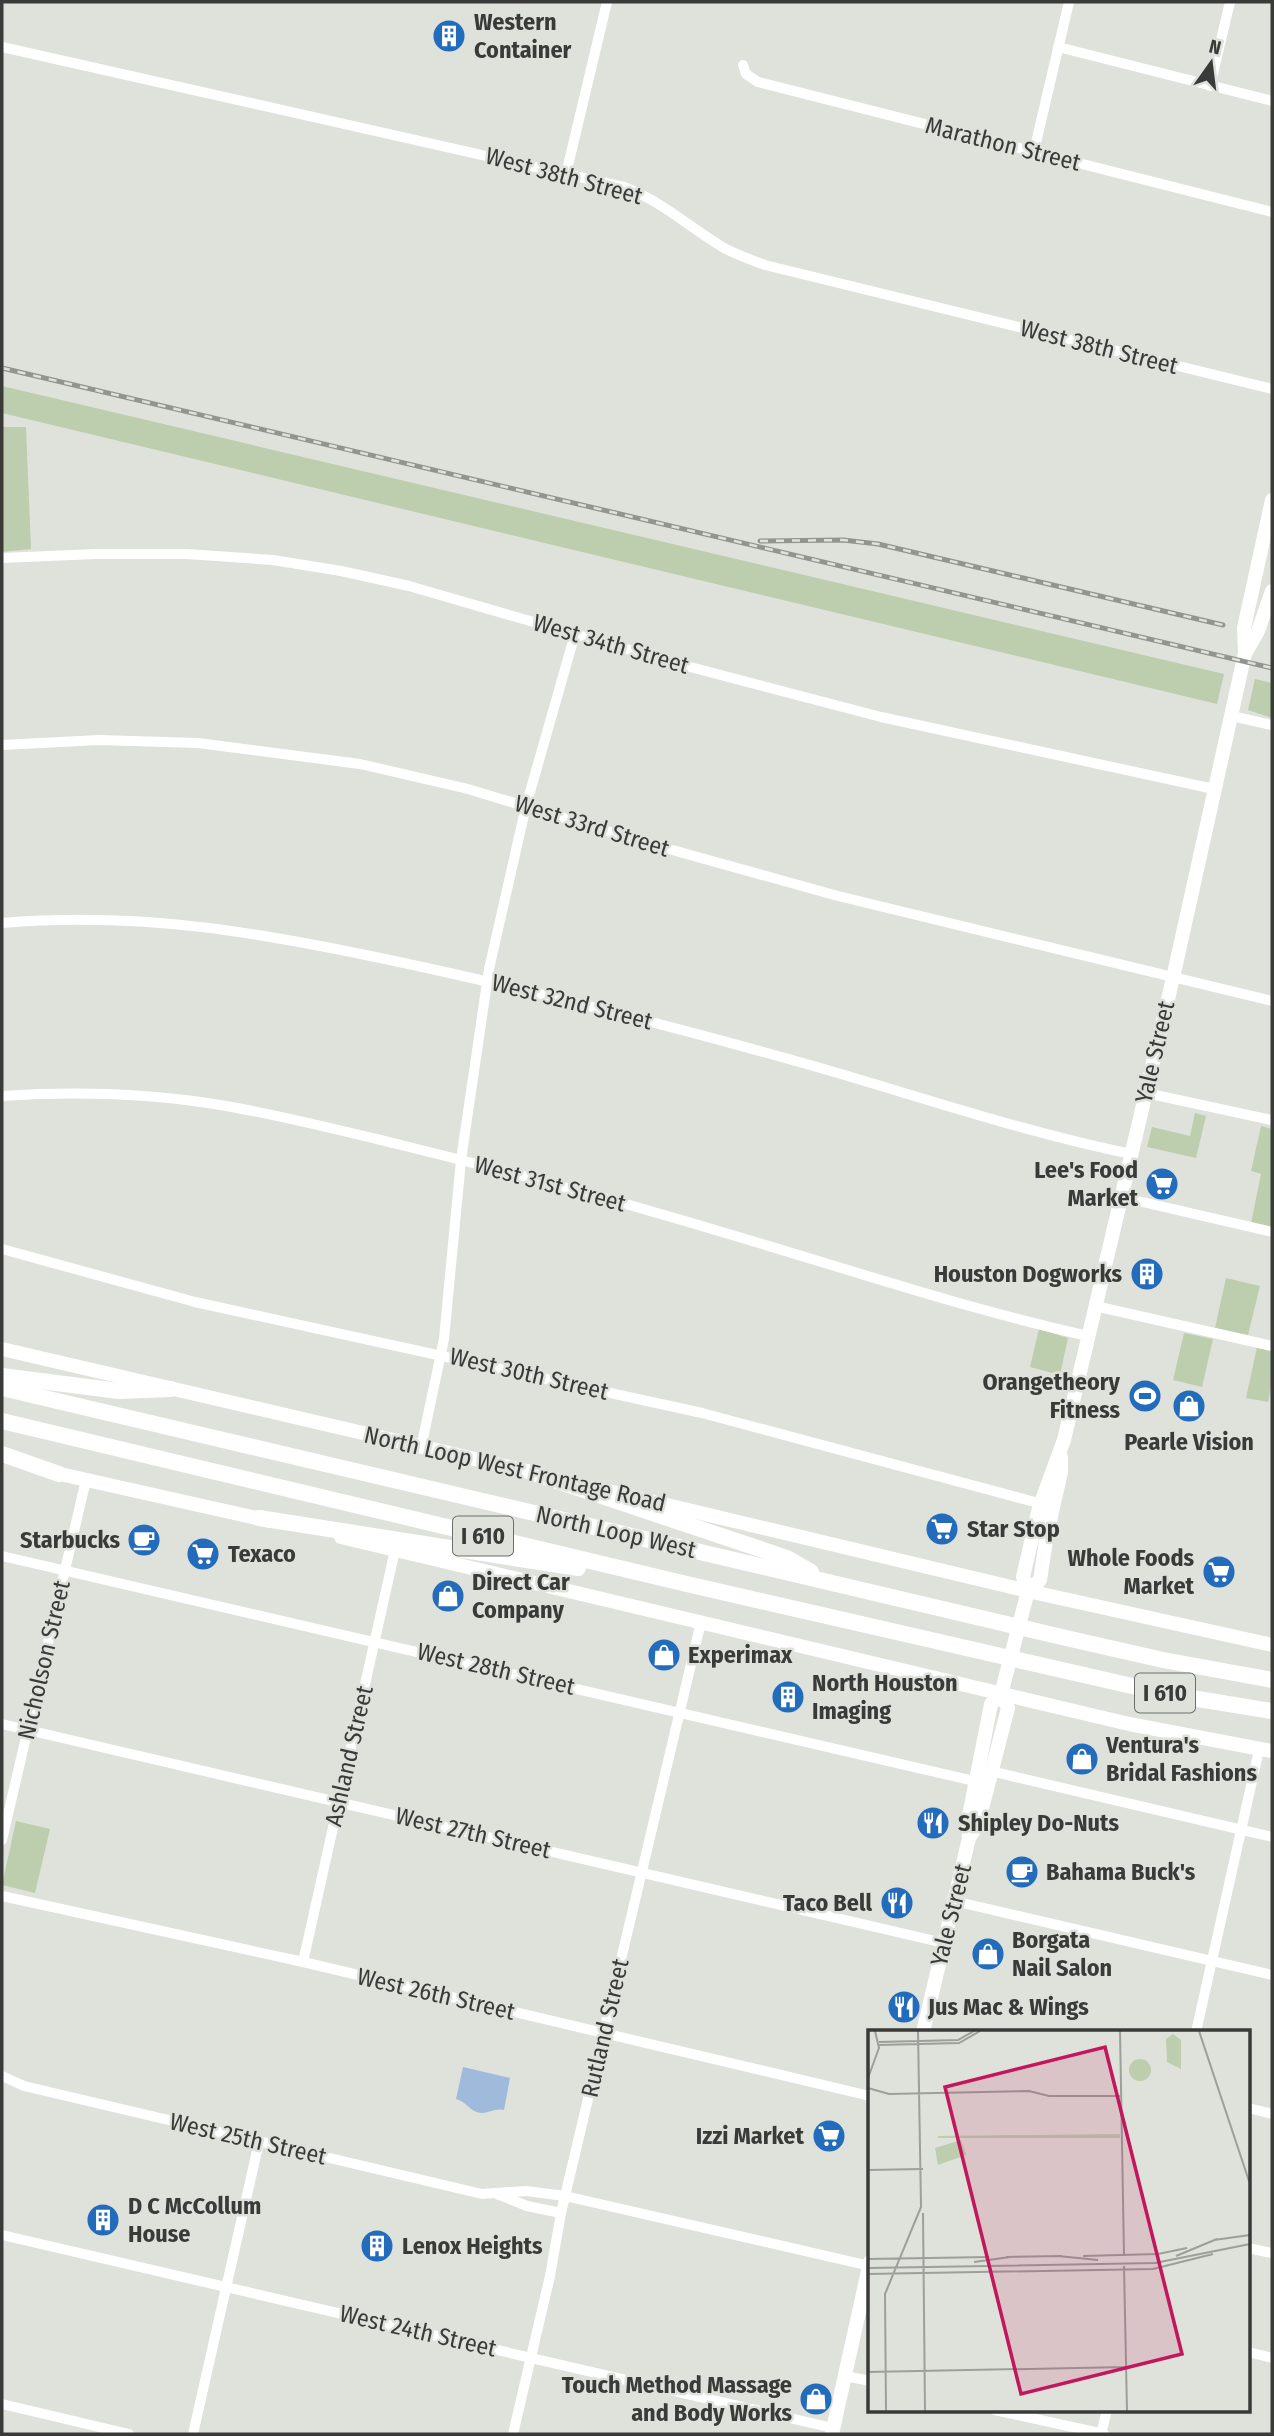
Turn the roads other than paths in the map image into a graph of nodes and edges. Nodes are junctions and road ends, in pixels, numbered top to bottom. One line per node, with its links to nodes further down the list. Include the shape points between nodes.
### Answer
1 (607, 2): 10 (street)
2 (1069, 2): 5 (street)
3 (1230, 2): 7 (street)
4 (2, 47): 10 (street, West 38th Street)
5 (1058, 47): 7 (street); 9 (street)
6 (743, 65): 9 (street, Marathon Street, via 746,74 758,82)
7 (1210, 86): 8 (street)
8 (1272, 101)
9 (1034, 151): 11 (street, Marathon Street)
10 (566, 174): 12 (street, West 38th Street, via 642,194 722,247 765,265)
11 (1272, 212)
12 (1272, 389)
13 (1272, 500): 14 (main road, Yale Street)
14 (1269, 528): 16 (main road, Yale Street)
15 (2, 558): 18 (street, West 34th Street, via 142,553 273,560 409,586)
16 (1254, 583): 17 (street); 19 (main road, Yale Street, via 1244,628)
17 (1272, 589): 19 (main road, Yale Street)
18 (575, 634): 23 (street, West 34th Street, via 881,717); 24 (street)
19 (1245, 653): 20 (main road, Yale Street)
20 (1231, 716): 21 (street); 23 (main road, Yale Street)
21 (1272, 725)
22 (2, 745): 24 (street, West 33rd Street, via 99,740 232,746 411,774)
23 (1214, 789): 26 (main road, Yale Street)
24 (526, 806): 26 (street, West 33rd Street, via 826,893); 27 (street)
25 (2, 923): 27 (street, West 32nd Street, via 125,920 217,927)
26 (1173, 978): 28 (street, West 33rd Street); 29 (main road, Yale Street)
27 (487, 981): 32 (street, West 32nd Street); 33 (street)
28 (1272, 1002)
29 (1146, 1093): 31 (street); 32 (main road, Yale Street)
30 (2, 1096): 33 (street, West 31st Street, via 92,1093 179,1099)
31 (1272, 1121)
32 (1131, 1154): 34 (main road, Yale Street)
33 (461, 1160): 38 (street, West 31st Street, via 741,1237 936,1297); 41 (street)
34 (1121, 1197): 35 (street); 37 (main road, Yale Street)
35 (1272, 1232)
36 (2, 1249): 41 (street, West 30th Street, via 195,1302)
37 (1095, 1306): 38 (main road, Yale Street); 39 (street)
38 (1088, 1336): 52 (main road, Yale Street, via 1061,1450 1048,1478)
39 (1272, 1346)
40 (2, 1349): 44 (main road, North Loop West Frontage Road)
41 (441, 1354): 46 (street); 52 (street, West 30th Street, via 702,1413)
42 (2, 1376): 44 (highway, via 119,1391)
43 (2, 1388): 57 (highway, North Loop West / I 610)
44 (171, 1389): 46 (main road, North Loop West Frontage Road)
45 (2, 1421): 58 (highway, North Loop West / I 610)
46 (421, 1448): 49 (main road, North Loop West Frontage Road)
47 (2, 1454): 50 (highway)
48 (2, 1460): 50 (main road)
49 (530, 1472): 57 (highway, via 787,1558); 59 (main road, North Loop West Frontage Road)
50 (59, 1474): 51 (main road)
51 (86, 1480): 53 (main road); 56 (street, Nicholson Street)
52 (1047, 1506): 59 (main road, Yale Street, via 1023,1577)
53 (259, 1518): 54 (main road); 58 (highway)
54 (395, 1550): 60 (main road); 61 (street, Ashland Street)
55 (2, 1556): 56 (street, West 28th Street)
56 (65, 1570): 61 (street, West 28th Street); 68 (street, Nicholson Street)
57 (825, 1580): 63 (highway, North Loop West / I 610, via 1163,1660)
58 (691, 1585): 65 (highway, North Loop West / I 610, via 1167,1693)
59 (1028, 1591): 62 (main road, North Loop West Frontage Road); 64 (main road, Yale Street)
60 (701, 1622): 64 (main road); 66 (street, Rutland Street)
61 (375, 1642): 66 (street, West 28th Street); 71 (street, Ashland Street)
62 (1272, 1645)
63 (1272, 1680)
64 (1001, 1694): 69 (main road); 70 (main road, Yale Street, via 991,1704)
65 (1272, 1711)
66 (679, 1713): 70 (street, West 28th Street); 75 (street, Rutland Street)
67 (2, 1724): 68 (street, West 27th Street)
68 (27, 1730): 71 (street, West 27th Street); 74 (street, Nicholson Street)
69 (1266, 1750): 72 (street)
70 (984, 1777): 72 (street, West 28th Street); 77 (main road, Yale Street, via 968,1821 969,1838)
71 (338, 1802): 75 (street, West 27th Street); 80 (street, Ashland Street)
72 (1241, 1830): 73 (street, West 28th Street); 79 (street)
73 (1272, 1837)
74 (2, 1840)
75 (641, 1872): 78 (street, West 27th Street); 84 (street, Rutland Street)
76 (2, 1896): 80 (street, West 26th Street)
77 (954, 1900): 78 (main road, Yale Street); 79 (street)
78 (944, 1943): 82 (main road, Yale Street)
79 (1212, 1961): 81 (street); 83 (street)
80 (303, 1962): 84 (street, West 26th Street)
81 (1272, 1975)
82 (923, 2030)
83 (1196, 2030)
84 (604, 2034): 86 (street, West 26th Street); 91 (street, Rutland Street)
85 (2, 2076): 89 (street, West 25th Street, via 24,2086)
86 (868, 2096)
87 (1250, 2108): 88 (street)
88 (1272, 2114)
89 (259, 2142): 90 (street, West 25th Street); 98 (street)
90 (496, 2194): 91 (street, West 25th Street, via 526,2191); 92 (street, West 25th Street)
91 (565, 2196): 92 (street, Rutland Street); 96 (street, West 25th Street)
92 (561, 2213): 100 (street, Rutland Street)
93 (2, 2235): 98 (street, West 24th Street)
94 (1250, 2248): 95 (street)
95 (1272, 2253)
96 (868, 2264)
97 (868, 2269): 102 (main road)
98 (227, 2286): 100 (street, West 24th Street); 109 (street)
99 (1250, 2352): 101 (street)
100 (531, 2357): 107 (street, West 24th Street); 110 (street, Rutland Street)
101 (1272, 2358)
102 (845, 2376): 103 (street); 107 (main road)
103 (868, 2381)
104 (2, 2404): 108 (street)
105 (1004, 2412): 111 (street)
106 (1107, 2412): 111 (street)
107 (832, 2431)
108 (129, 2434)
109 (193, 2434)
110 (513, 2434)
111 (1102, 2434)

